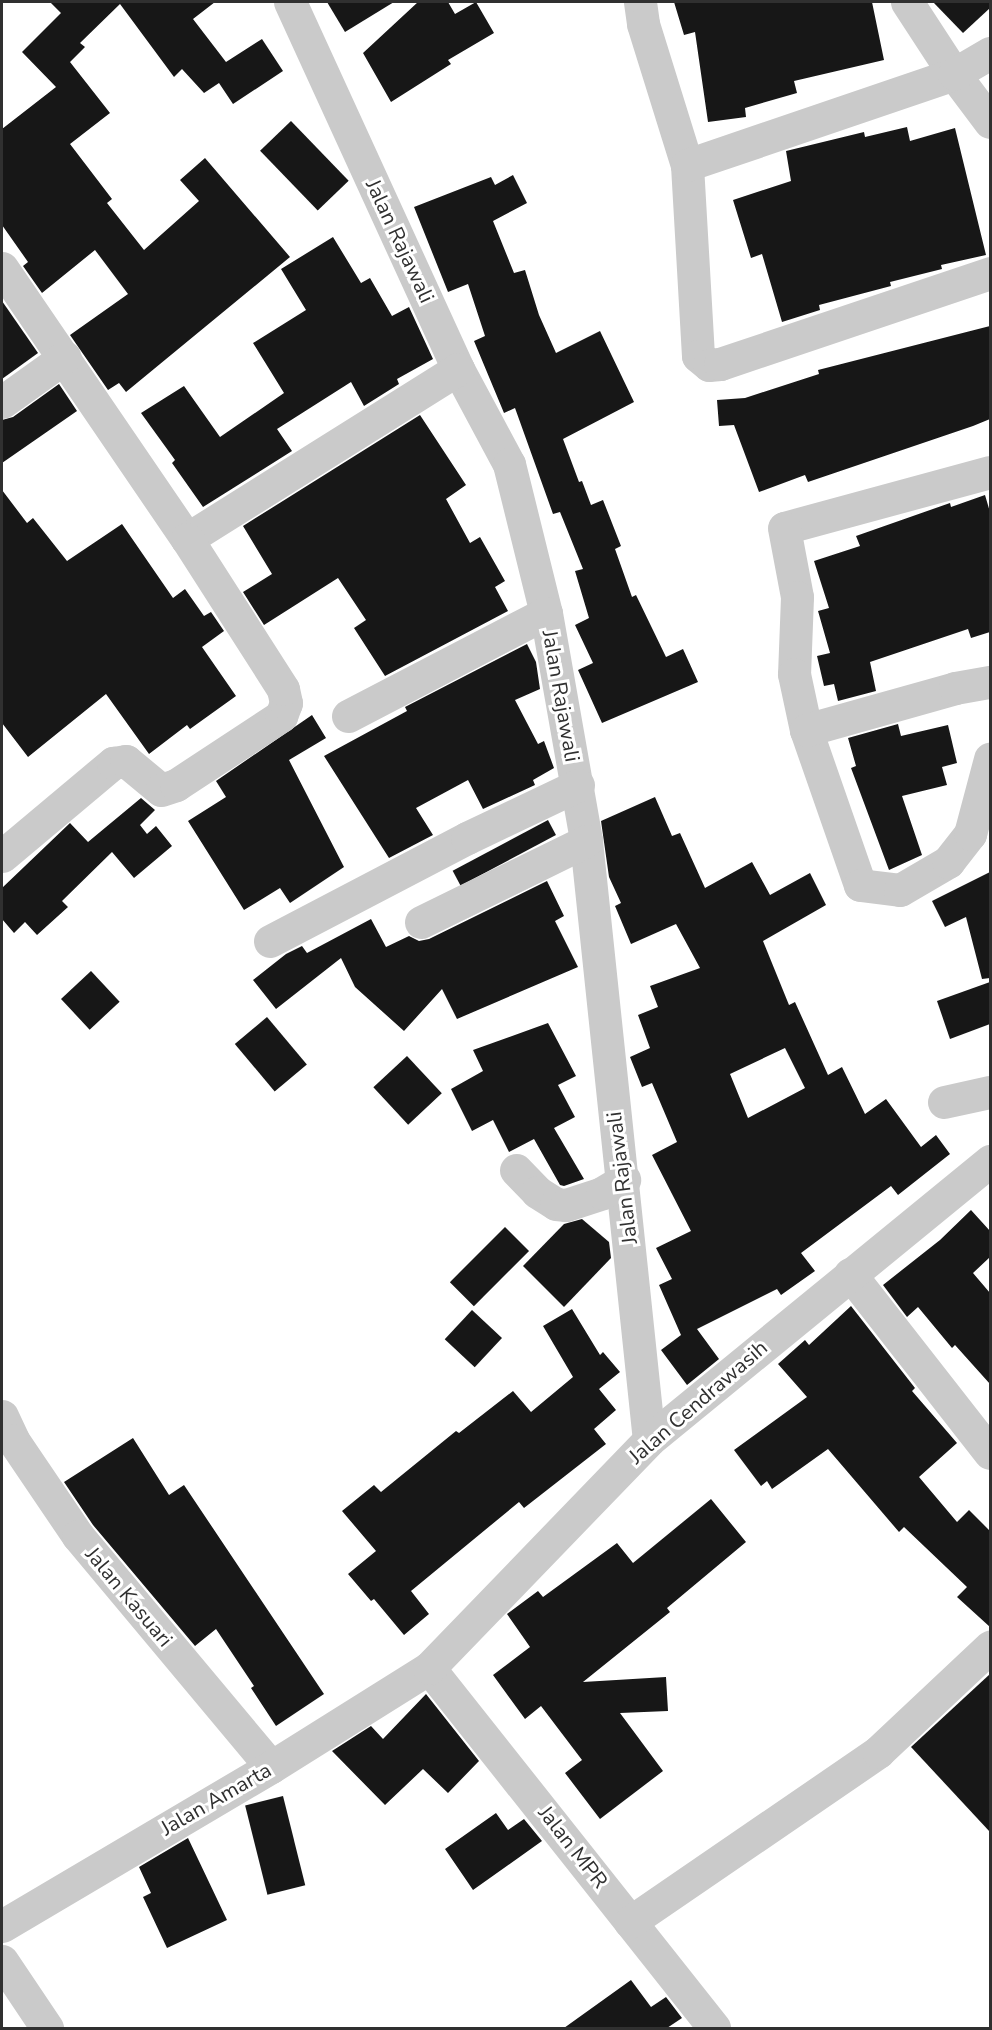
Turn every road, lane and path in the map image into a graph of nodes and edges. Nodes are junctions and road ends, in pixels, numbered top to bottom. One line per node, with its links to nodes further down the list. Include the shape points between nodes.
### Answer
1 (290, 2): 11 (street, Jalan Rajawali)
2 (640, 2): 7 (street, via 643,24)
3 (907, 2): 5 (street)
4 (990, 53): 5 (street)
5 (954, 74): 6 (street); 7 (street)
6 (990, 122)
7 (687, 165): 9 (street, via 698,356 709,365)
8 (2, 268): 10 (street)
9 (990, 273)
10 (64, 357): 12 (street); 14 (street)
11 (458, 369): 14 (street); 15 (street, Jalan Rajawali, via 508,464)
12 (2, 402)
13 (990, 472): 18 (street, via 784,528 797,597 794,674)
14 (187, 539): 22 (street, via 283,689 286,703 280,716 176,785 161,790 126,761 113,763)
15 (546, 613): 17 (street); 20 (street, Jalan Rajawali)
16 (990, 682): 18 (street, via 955,688)
17 (348, 716)
18 (806, 730): 19 (street, via 860,885 880,889 900,890 948,862 961,849 970,834)
19 (990, 759)
20 (578, 785): 21 (street, Jalan Rajawali); 24 (street)
21 (586, 841): 23 (street); 29 (street, Jalan Rajawali)
22 (2, 856)
23 (421, 922)
24 (270, 941)
25 (990, 1092): 26 (street)
26 (944, 1102)
27 (990, 1161): 30 (street, Jalan Cendrawasih)
28 (516, 1170): 29 (street, via 544,1197 566,1205 602,1193)
29 (624, 1180): 32 (street, Jalan Rajawali)
30 (850, 1274): 32 (street, Jalan Cendrawasih); 33 (street)
31 (2, 1416): 36 (street, Jalan Kasuari, via 78,1536)
32 (649, 1440): 35 (street, Jalan Cendrawasih)
33 (990, 1453)
34 (990, 1647): 38 (street, via 878,1752)
35 (429, 1668): 36 (street, Jalan Amarta); 38 (street, Jalan MPR)
36 (271, 1767): 37 (street, Jalan Amarta)
37 (14, 1918)
38 (630, 1922): 41 (street, Jalan MPR)
39 (2, 1961): 40 (street)
40 (47, 2028)
41 (714, 2028)

